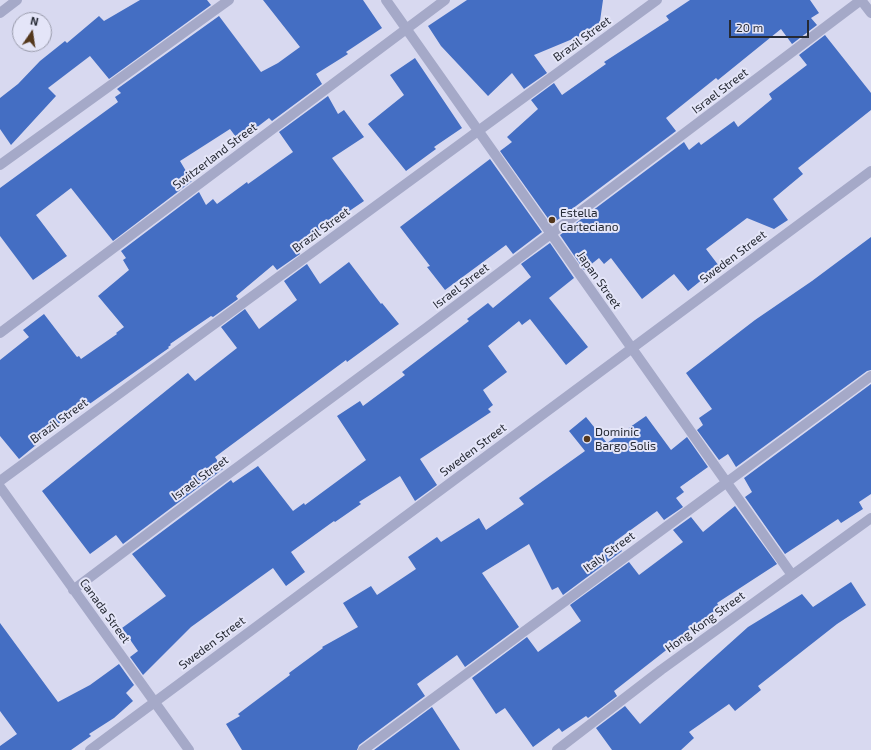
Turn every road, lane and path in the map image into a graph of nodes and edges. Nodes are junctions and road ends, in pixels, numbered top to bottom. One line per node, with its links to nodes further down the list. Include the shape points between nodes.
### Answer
1 (17, 0): 7 (street)
2 (229, 0): 11 (street)
3 (386, 0): 9 (street, Japan Street)
4 (445, 0): 9 (street, Switzerland Street)
5 (657, 0): 10 (street, Brazil Street)
6 (861, 0): 8 (street); 13 (street, Israel Street)
7 (0, 13)
8 (871, 13)
9 (406, 29): 10 (street, Japan Street); 14 (street, Switzerland Street)
10 (478, 131): 13 (street, Japan Street); 17 (street, Brazil Street)
11 (0, 165)
12 (871, 171): 15 (street, Sweden Street)
13 (551, 235): 15 (street, Japan Street); 22 (street, Israel Street)
14 (0, 333)
15 (632, 348): 18 (street, Japan Street); 23 (street, Sweden Street)
16 (871, 376): 18 (street, Italy Street)
17 (0, 481)
18 (726, 482): 21 (street, Japan Street); 26 (street, Italy Street)
19 (0, 487): 22 (street, Canada Street)
20 (871, 518): 21 (street, Hong Kong Street)
21 (792, 575): 27 (street, Hong Kong Street, via 661,670)
22 (73, 590): 23 (street, Canada Street)
23 (154, 702): 24 (street, Sweden Street); 25 (street, Canada Street)
24 (90, 750)
25 (189, 750)
26 (363, 750)
27 (557, 750)

